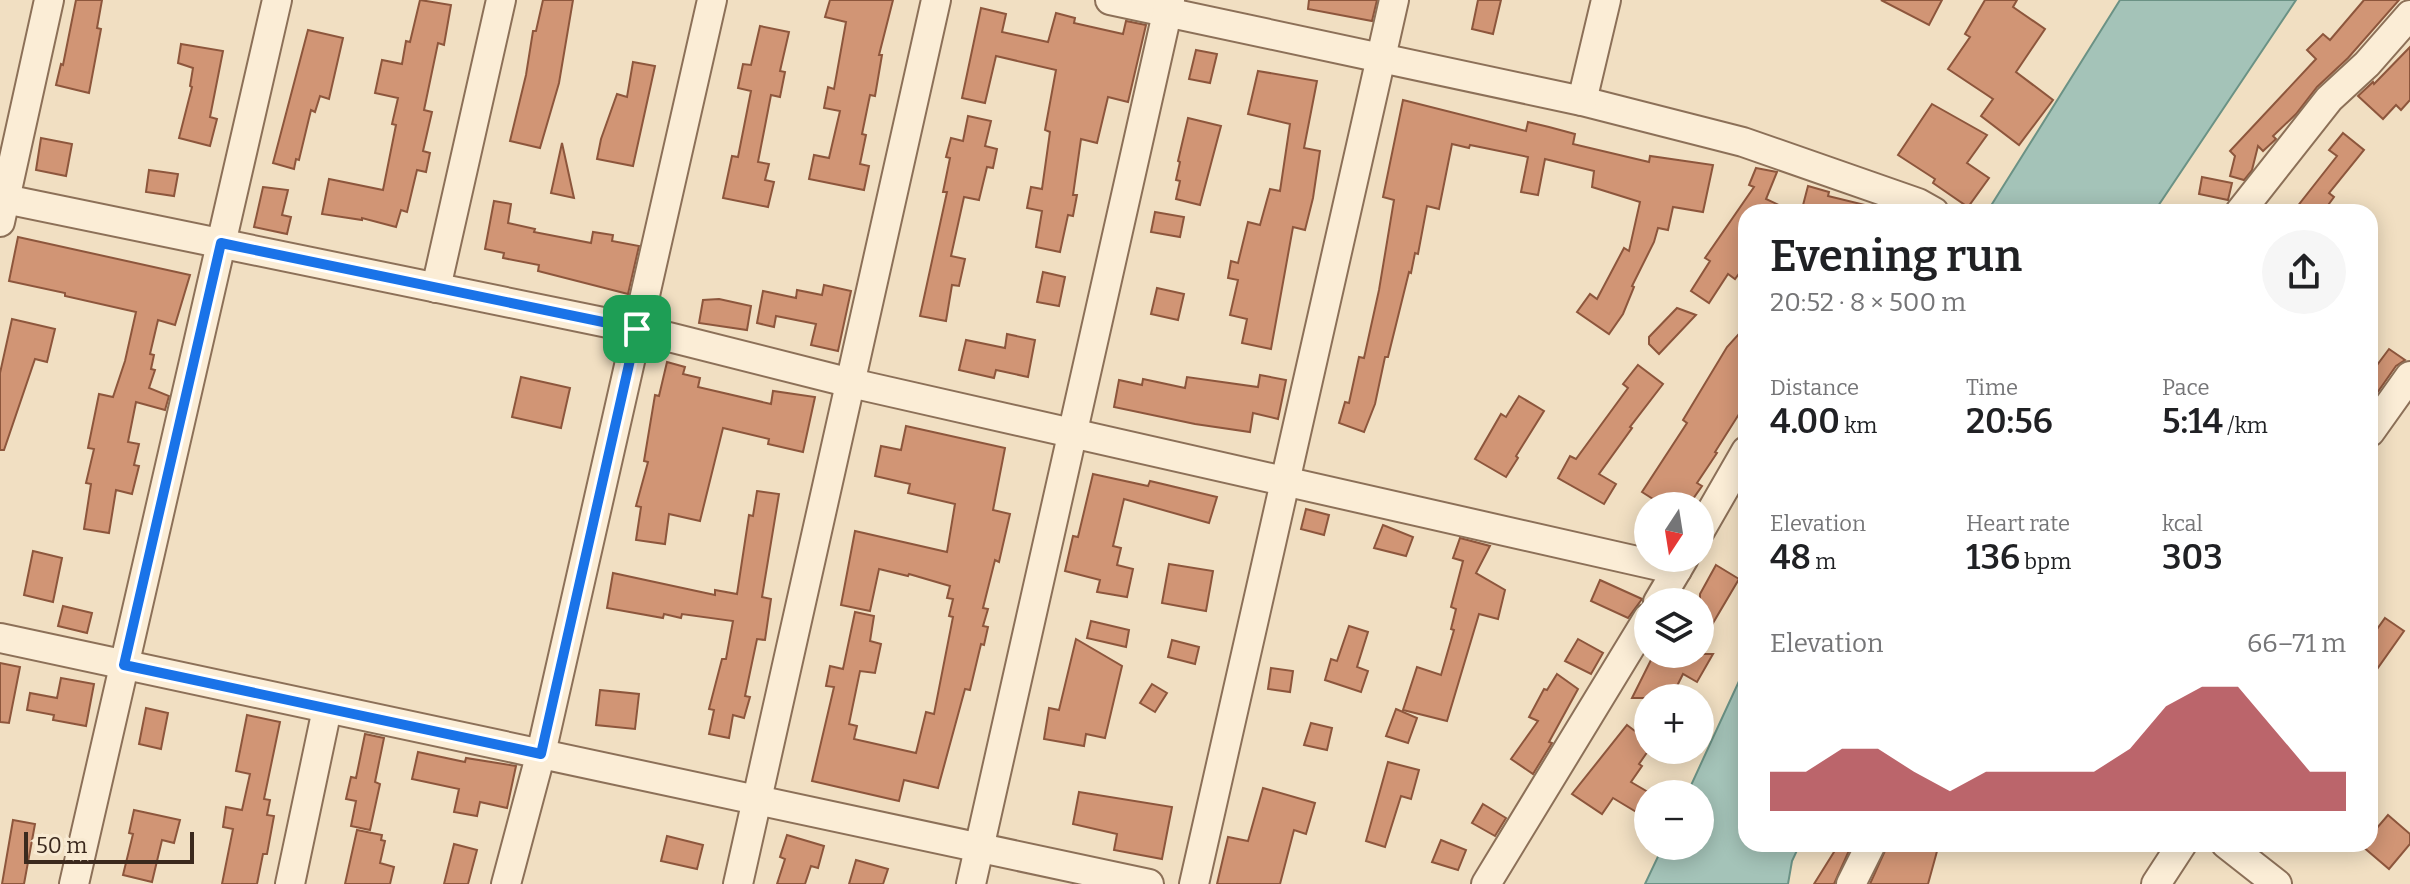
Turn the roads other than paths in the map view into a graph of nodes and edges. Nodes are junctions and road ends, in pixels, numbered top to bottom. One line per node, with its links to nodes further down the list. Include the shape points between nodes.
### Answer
1 (49, 0): 15 (street)
2 (277, 0): 16 (street)
3 (501, 0): 17 (street)
4 (712, 0): 18 (street)
5 (936, 0): 20 (street)
6 (1110, 0): 9 (street)
7 (1394, 0): 11 (street)
8 (1606, 0): 12 (street)
9 (1169, 6): 11 (street); 22 (street)
10 (2410, 15): 14 (street, via 2329,99)
11 (1381, 58): 12 (street); 24 (street)
12 (1582, 101): 13 (street, via 1743,142)
13 (1908, 204)
14 (2246, 204)
15 (2, 206): 16 (street)
16 (221, 243): 17 (street); 29 (street)
17 (436, 288): 18 (street)
18 (637, 329): 20 (street); 31 (street)
19 (2410, 376): 21 (street)
20 (851, 383): 22 (street); 32 (street)
21 (2378, 421)
22 (1073, 433): 24 (street); 33 (street)
23 (1738, 465): 25 (street)
24 (1285, 481): 26 (street); 43 (street)
25 (1714, 507)
26 (1634, 554)
27 (0, 638): 29 (street)
28 (1634, 641): 44 (street)
29 (124, 665): 30 (street); 37 (street)
30 (327, 709): 31 (street); 38 (street)
31 (541, 754): 32 (street); 39 (street)
32 (759, 801): 33 (street); 40 (street)
33 (980, 848): 41 (street); 42 (street)
34 (1867, 852): 45 (street)
35 (2177, 852): 46 (street)
36 (2236, 852): 47 (street)
37 (74, 884)
38 (290, 884)
39 (506, 884)
40 (738, 884)
41 (971, 884)
42 (1149, 884)
43 (1194, 884)
44 (1486, 884)
45 (1851, 884)
46 (2156, 884)
47 (2277, 884)

